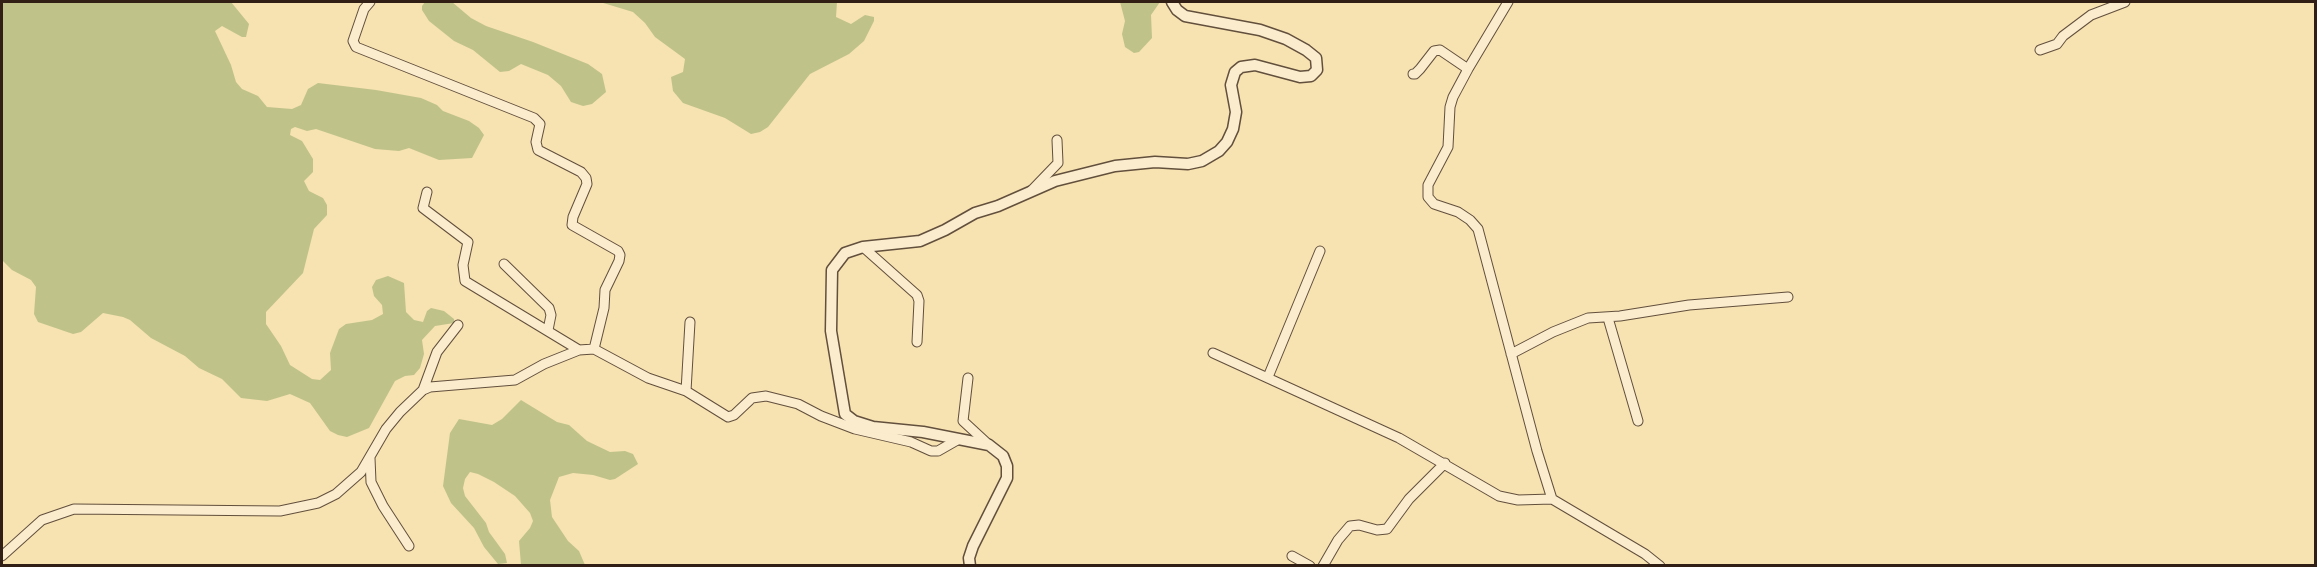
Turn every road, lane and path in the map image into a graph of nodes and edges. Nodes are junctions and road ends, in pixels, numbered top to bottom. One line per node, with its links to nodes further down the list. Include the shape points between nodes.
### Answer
1 (370, 2): 20 (street, via 363,9 353,41 356,48 534,118 540,124 538,150 586,178 572,225 618,250 620,255 605,290)
2 (1172, 2): 10 (street, via 1185,16 1260,30 1286,39 1316,58 1317,70 1311,76 1300,77 1256,65 1240,67 1231,85 1236,112 1233,129 1220,151 1202,160 1188,164 1114,166 1055,181)
3 (1508, 2): 6 (street)
4 (2125, 2): 5 (street, via 2091,15 2057,44)
5 (2040, 51)
6 (1468, 69): 7 (street, via 1440,50 1434,51); 23 (street, via 1450,107 1448,147 1427,191 1434,204 1458,212 1478,229)
7 (1413, 74)
8 (1057, 140): 10 (street, via 1058,163)
9 (427, 192): 18 (street, via 423,208 468,242 463,265 465,281)
10 (1029, 193): 11 (street, via 975,213 920,241)
11 (863, 247): 19 (street, via 917,295); 29 (street, via 845,253 832,270 831,331 845,414 873,427)
12 (1320, 251): 24 (street)
13 (504, 264): 18 (street, via 549,308)
14 (1788, 297): 15 (street, via 1689,305)
15 (1608, 318): 23 (street, via 1588,318); 28 (street)
16 (690, 322): 27 (street)
17 (459, 325): 26 (street, via 437,352)
18 (548, 330): 21 (street)
19 (917, 342)
20 (594, 349): 21 (street); 27 (street, via 648,378)
21 (579, 350): 26 (street, via 514,380)
22 (1213, 353): 24 (street)
23 (1512, 354): 33 (street)
24 (1268, 377): 32 (street, via 1399,438)
25 (968, 378): 30 (street, via 963,420)
26 (423, 390): 31 (street, via 400,411)
27 (686, 391): 29 (street, via 728,417 752,398 766,396 798,404 855,429 911,442 931,451)
28 (1638, 421)
29 (959, 439): 30 (street)
30 (988, 445): 37 (street, via 1003,456 1007,478 973,546)
31 (370, 458): 34 (street, via 371,482); 35 (street, via 361,472 336,494 299,509 74,509 42,520)
32 (1445, 464): 33 (street, via 1498,496); 39 (street, via 1409,500 1387,530 1350,526)
33 (1552, 499): 40 (street)
34 (409, 546)
35 (2, 556)
36 (1292, 556): 38 (street)
37 (970, 566)
38 (1310, 566)
39 (1323, 566)
40 (1660, 566)

